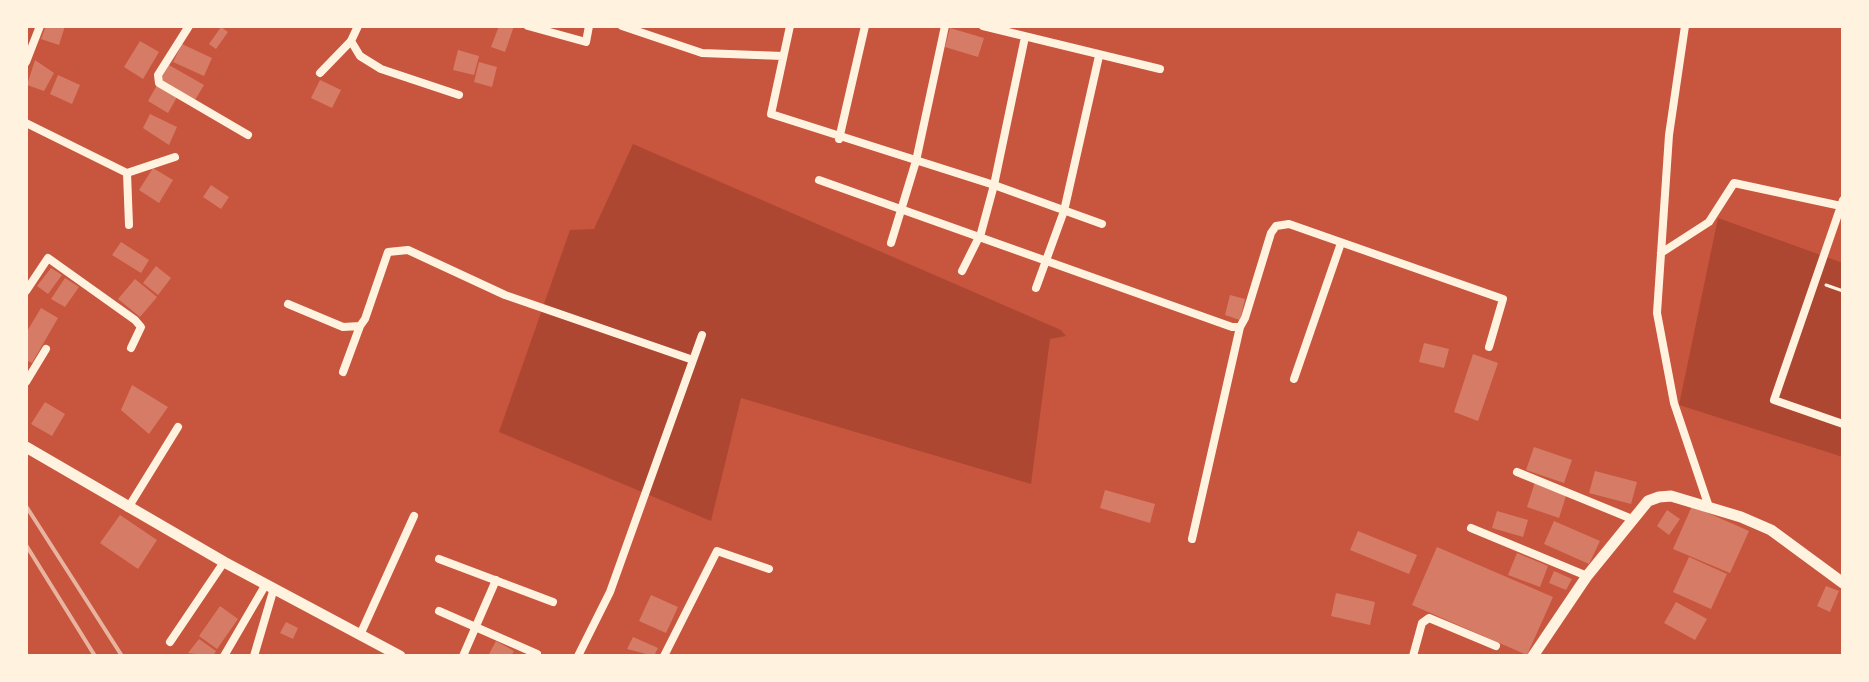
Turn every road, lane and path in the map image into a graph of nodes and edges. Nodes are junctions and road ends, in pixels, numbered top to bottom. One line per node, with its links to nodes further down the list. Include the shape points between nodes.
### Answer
1 (40, 26): 16 (street)
2 (189, 26): 21 (street, via 158,75 159,83)
3 (358, 26): 13 (street)
4 (528, 26): 5 (street, via 586,42)
5 (589, 26)
6 (622, 26): 14 (street, via 702,53)
7 (790, 26): 14 (street)
8 (865, 26): 22 (street)
9 (945, 26): 24 (street)
10 (983, 26): 12 (street)
11 (1685, 26): 36 (street, via 1669,135)
12 (1025, 37): 15 (street); 27 (street)
13 (351, 41): 18 (street); 19 (street, via 360,56 381,69)
14 (783, 56): 22 (street, via 771,114)
15 (1099, 56): 17 (street); 30 (street)
16 (26, 62)
17 (1160, 69)
18 (320, 73)
19 (459, 95)
20 (26, 123): 25 (street)
21 (248, 135)
22 (839, 139): 24 (street)
23 (175, 157): 25 (street)
24 (916, 161): 27 (street); 29 (street)
25 (127, 173): 32 (street)
26 (819, 180): 29 (street)
27 (994, 185): 30 (street); 33 (street)
28 (1842, 203): 36 (street, via 1734,183 1709,222); 39 (street)
29 (902, 208): 33 (street); 34 (street)
30 (1064, 211): 31 (street); 37 (street)
31 (1102, 224)
32 (129, 225)
33 (979, 236): 37 (street); 38 (street)
34 (891, 243)
35 (1341, 243): 45 (street, via 1289,224 1276,226); 47 (street, via 1503,299); 52 (street)
36 (1661, 253): 58 (street, via 1657,313 1674,403)
37 (1046, 260): 40 (street); 45 (street)
38 (962, 271)
39 (1815, 281): 42 (path); 54 (street, via 1774,400)
40 (1036, 288)
41 (26, 291): 48 (street, via 48,258 135,320 141,327)
42 (1843, 291)
43 (288, 304): 44 (street, via 343,327)
44 (360, 326): 50 (street, via 388,252 408,250 505,295); 51 (street)
45 (1240, 327): 63 (street)
46 (702, 335): 50 (street)
47 (1489, 347)
48 (131, 348)
49 (46, 349): 53 (street)
50 (693, 360): 82 (street, via 610,592)
51 (343, 372)
52 (1294, 379)
53 (26, 382)
54 (1843, 424)
55 (178, 427): 59 (street)
56 (26, 447): 59 (street)
57 (1517, 472): 61 (street)
58 (1709, 507): 61 (street, via 1659,497); 69 (street, via 1771,530)
59 (128, 508): 65 (street)
60 (414, 516): 74 (street)
61 (1632, 519): 67 (street)
62 (1471, 528): 67 (street)
63 (1192, 539)
64 (439, 559): 68 (street)
65 (224, 562): 70 (street); 75 (street)
66 (769, 569): 83 (street, via 717,551)
67 (1587, 576): 85 (street)
68 (496, 580): 71 (street); 73 (street)
69 (1843, 583)
70 (270, 586): 74 (street); 78 (street); 79 (street)
71 (553, 602)
72 (439, 611): 73 (street)
73 (475, 627): 77 (street); 81 (street)
74 (360, 635): 80 (street)
75 (170, 642)
76 (1496, 646): 84 (street, via 1429,618 1422,623)
77 (537, 654)
78 (224, 656)
79 (254, 656)
80 (400, 656)
81 (463, 656)
82 (578, 656)
83 (664, 656)
84 (1413, 656)
85 (1533, 656)

